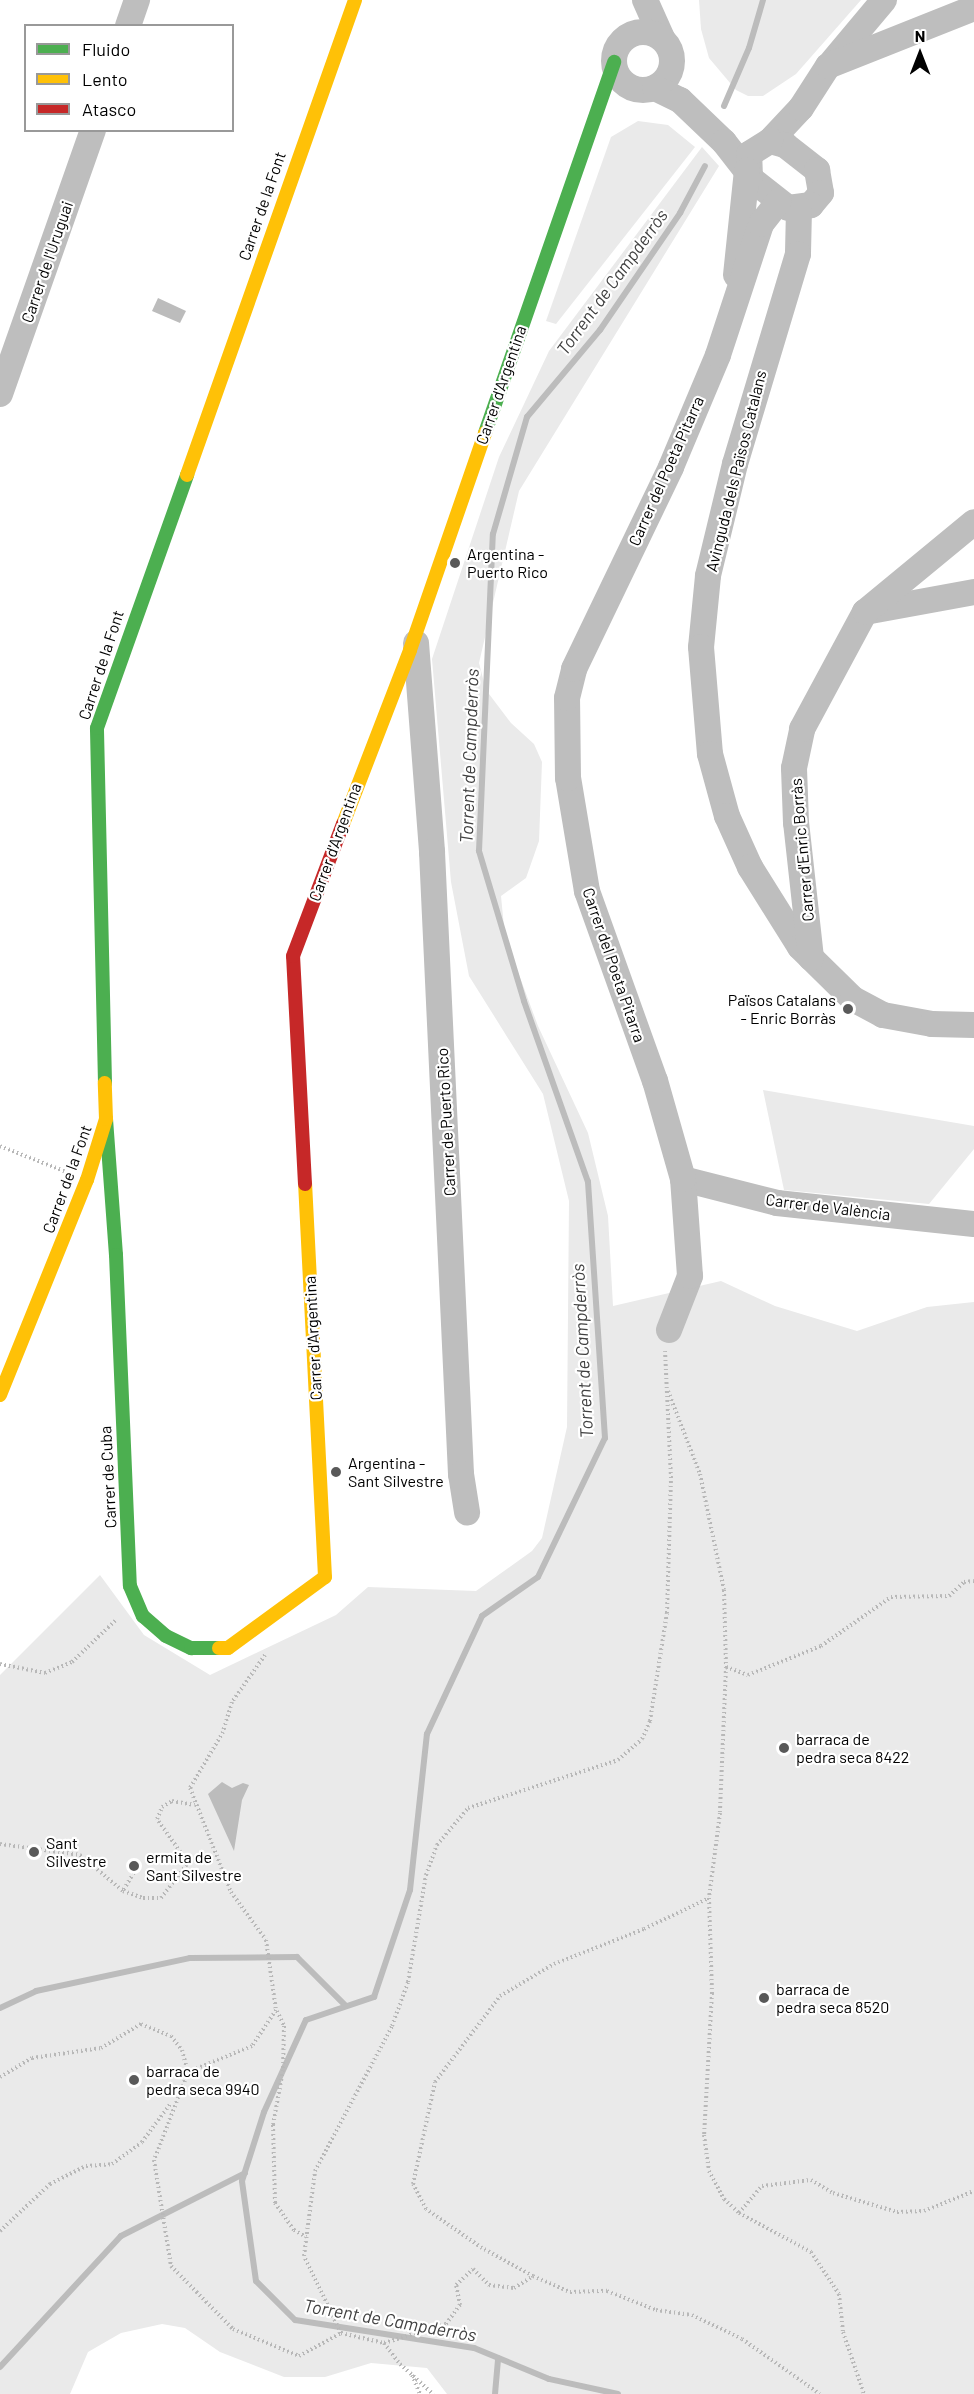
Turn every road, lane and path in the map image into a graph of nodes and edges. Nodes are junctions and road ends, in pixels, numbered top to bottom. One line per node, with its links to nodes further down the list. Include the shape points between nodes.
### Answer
1 (137, 0): 7 (street)
2 (355, 0): 31 (street, Carrer de la Font, via 97,728)
3 (635, 0): 8 (street)
4 (645, 0): 9 (street)
5 (884, 0): 12 (street)
6 (974, 8): 12 (street)
7 (129, 24)
8 (626, 37): 9 (street, via 644,31); 10 (street)
9 (662, 38): 11 (street, via 669,46)
10 (614, 62): 13 (street, via 620,79); 16 (street, Carrer d'Argentina)
11 (672, 65): 13 (street, via 669,75); 17 (street, via 733,130)
12 (828, 66): 14 (street)
13 (645, 88): 16 (street, Carrer d'Argentina, via 603,114); 19 (street, via 680,100 724,142)
14 (801, 108): 17 (street); 18 (street)
15 (92, 132): 22 (street, Carrer de l'Uruguai)
16 (584, 142): 26 (street, Carrer d'Argentina)
17 (766, 142): 18 (street); 19 (street, via 749,154)
18 (795, 152): 20 (street, via 817,170 822,185 817,200)
19 (747, 171): 20 (street, via 755,185); 21 (street, Carrer del Poeta Pitarra, via 736,245)
20 (789, 205): 21 (street, Carrer del Poeta Pitarra, via 761,224); 29 (street, Avinguda dels Països Catalans, via 798,254 716,536 701,647 710,754 727,816 750,867 800,947)
21 (736, 302): 33 (street, Carrer del Poeta Pitarra, via 671,466 574,669 564,726 572,814 587,891 655,1081)
22 (0, 394)
23 (974, 522): 25 (street, Carrer d'Enric Borràs)
24 (974, 592): 25 (street)
25 (865, 612): 29 (street, Carrer d'Enric Borràs, via 802,729 794,768)
26 (415, 634): 27 (street, Carrer d'Argentina); 28 (street, Carrer de Puerto Rico)
27 (387, 706): 28 (street); 40 (street, Carrer d'Argentina, via 293,956)
28 (420, 732): 39 (street, Carrer de Puerto Rico, via 432,852 461,1474)
29 (811, 958): 30 (street, Avinguda dels Països Catalans, via 853,999 884,1015 932,1024)
30 (974, 1025)
31 (106, 1119): 34 (street, Carrer de la Font); 42 (street, Carrer de Cuba, via 116,1255 130,1586)
32 (0, 1146): 34 (path)
33 (683, 1179): 35 (street, Carrer de València, via 777,1203); 36 (street, Carrer del Poeta Pitarra, via 690,1276)
34 (87, 1180): 38 (street, Carrer de la Font)
35 (974, 1224)
36 (669, 1330): 37 (path, via 665,1352)
37 (667, 1387): 45 (path, via 700,1474 724,1590); 58 (path, via 672,1478 667,1613 650,1721 642,1739 618,1760 468,1808 449,1826 426,1875 408,1982 392,2026 315,2171)
38 (0, 1395)
39 (467, 1513)
40 (325, 1576): 42 (street, Carrer de Cuba, via 228,1648 213,1650 191,1648 166,1636 143,1616)
41 (974, 1581): 45 (path, via 964,1582 949,1596 891,1597 821,1646 748,1675)
42 (135, 1601): 44 (path, via 72,1662 45,1673)
43 (269, 1649): 46 (path, via 232,1702 223,1732 190,1788)
44 (0, 1664)
45 (726, 1667): 50 (path, via 720,1813)
46 (196, 1805): 49 (path, via 172,1801 162,1807 157,1819 188,1863 177,1881 161,1898 143,1898); 51 (path, via 231,1892 266,1940)
47 (0, 1844): 49 (path, via 80,1855)
48 (136, 1869): 49 (path)
49 (123, 1891)
50 (709, 1898): 56 (path, via 712,1994 704,2135 710,2171 724,2199); 59 (path, via 644,1929 554,1964 500,1996 435,2082 413,2184 426,2210)
51 (276, 2010): 52 (path, via 252,2046); 58 (path, via 284,2026 283,2070 273,2125 275,2203 294,2230)
52 (188, 2072): 53 (path, via 182,2050 171,2036 141,2024 101,2048 32,2058); 54 (path)
53 (0, 2077)
54 (175, 2099): 57 (path, via 142,2142 112,2164 86,2166 50,2184); 60 (path, via 154,2160 171,2266 233,2330 299,2356)
55 (974, 2191): 56 (path, via 924,2211 897,2212 833,2193 811,2180 762,2186)
56 (739, 2213): 66 (path, via 811,2252 839,2294 843,2332)
57 (0, 2231)
58 (306, 2237): 60 (path, via 304,2256)
59 (533, 2276): 61 (path, via 514,2288 489,2285 472,2269 456,2285 460,2305 446,2324); 65 (path, via 570,2292 607,2291 656,2310 692,2314 742,2339)
60 (340, 2332): 61 (path)
61 (384, 2343): 62 (path)
62 (410, 2372): 63 (path); 64 (path)
63 (420, 2394)
64 (433, 2394)
65 (820, 2394)
66 (864, 2394)

